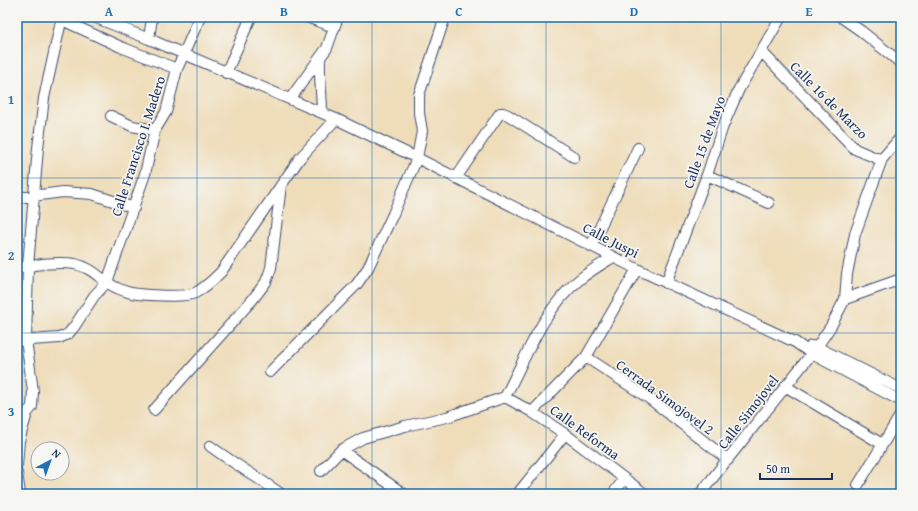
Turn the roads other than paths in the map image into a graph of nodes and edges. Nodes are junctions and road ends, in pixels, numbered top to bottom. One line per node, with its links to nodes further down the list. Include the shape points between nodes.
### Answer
1 (94, 17): 12 (street, Calle Juspi)
2 (152, 17): 12 (street)
3 (200, 17): 14 (street, Calle Francisco I. Madero)
4 (251, 17): 18 (street)
5 (307, 17): 11 (street)
6 (338, 17): 11 (street)
7 (445, 17): 27 (street, via 419,95 418,113 422,131)
8 (781, 17): 13 (street, Calle 15 de Mayo)
9 (841, 17): 16 (street)
10 (62, 18): 17 (street, via 121,47); 32 (street, via 44,98)
11 (334, 27): 15 (street, via 327,48)
12 (149, 39): 14 (street, Calle Juspi)
13 (761, 51): 28 (street, Calle 16 de Marzo, via 855,149); 29 (street, Calle 15 de Mayo, via 739,89 723,126)
14 (184, 54): 17 (street, Calle Francisco I. Madero); 18 (street, Calle Juspi)
15 (320, 59): 19 (street); 20 (street)
16 (901, 64)
17 (177, 69): 23 (street, Calle Francisco I. Madero, via 166,112)
18 (226, 73): 19 (street, Calle Juspi)
19 (290, 99): 20 (street, Calle Juspi)
20 (322, 113): 22 (street, Calle Juspi)
21 (111, 116): 23 (street, via 132,126)
22 (336, 119): 27 (street, Calle Juspi); 31 (street, via 300,158)
23 (155, 130): 35 (street, Calle Francisco I. Madero)
24 (901, 137): 28 (street)
25 (638, 148): 36 (street)
26 (574, 156): 30 (street, via 504,113 500,114)
27 (417, 158): 30 (street, Calle Juspi); 48 (street, via 368,268 357,284)
28 (882, 159): 44 (street, via 855,234)
29 (707, 175): 34 (street); 43 (street, Calle 15 de Mayo)
30 (456, 178): 36 (street, Calle Juspi)
31 (282, 183): 42 (street, via 220,272 194,294 184,296 130,293); 53 (street, via 271,268 266,282)
32 (34, 196): 33 (street); 35 (street, via 63,192 92,194); 38 (street)
33 (17, 198)
34 (769, 203)
35 (134, 208): 42 (street, Calle Francisco I. Madero)
36 (591, 246): 37 (street, Calle Juspi)
37 (613, 257): 40 (street, Calle Juspi); 51 (street, via 579,279 550,312)
38 (28, 266): 39 (street); 42 (street, via 75,264 90,269); 45 (street)
39 (17, 268)
40 (637, 269): 43 (street, Calle Juspi); 47 (street)
41 (901, 279): 44 (street)
42 (107, 282): 45 (street, Calle Francisco I. Madero, via 68,334 59,338)
43 (666, 283): 46 (street, Calle Juspi)
44 (845, 299): 46 (street, Calle Simojovel)
45 (22, 340): 55 (street, via 33,391 32,407)
46 (814, 350): 49 (street, Calle Simojovel); 50 (street, Calle Juspi); 52 (street, Calle Juspi)
47 (586, 357): 54 (street); 63 (street, Cerrada Simojovel 2, via 650,399)
48 (270, 372)
49 (785, 386): 60 (street); 63 (street, Calle Simojovel)
50 (901, 389)
51 (505, 398): 54 (street, Calle Reforma); 62 (street, via 447,417 363,438)
52 (901, 401)
53 (154, 410)
54 (532, 412): 58 (street, Calle Reforma)
55 (27, 413): 57 (street); 59 (street)
56 (901, 414): 60 (street)
57 (17, 415)
58 (565, 434): 67 (street, Calle Reforma); 69 (street)
59 (18, 441): 64 (street)
60 (882, 444): 68 (street)
61 (210, 446): 71 (street)
62 (341, 450): 65 (street); 72 (street)
63 (728, 460): 75 (street, Calle Simojovel)
64 (17, 465)
65 (321, 471)
66 (17, 473): 70 (street)
67 (624, 479): 73 (street); 74 (street, Calle Reforma)
68 (858, 485)
69 (519, 492)
70 (20, 494)
71 (281, 494)
72 (404, 494)
73 (613, 494)
74 (645, 494)
75 (700, 494)

